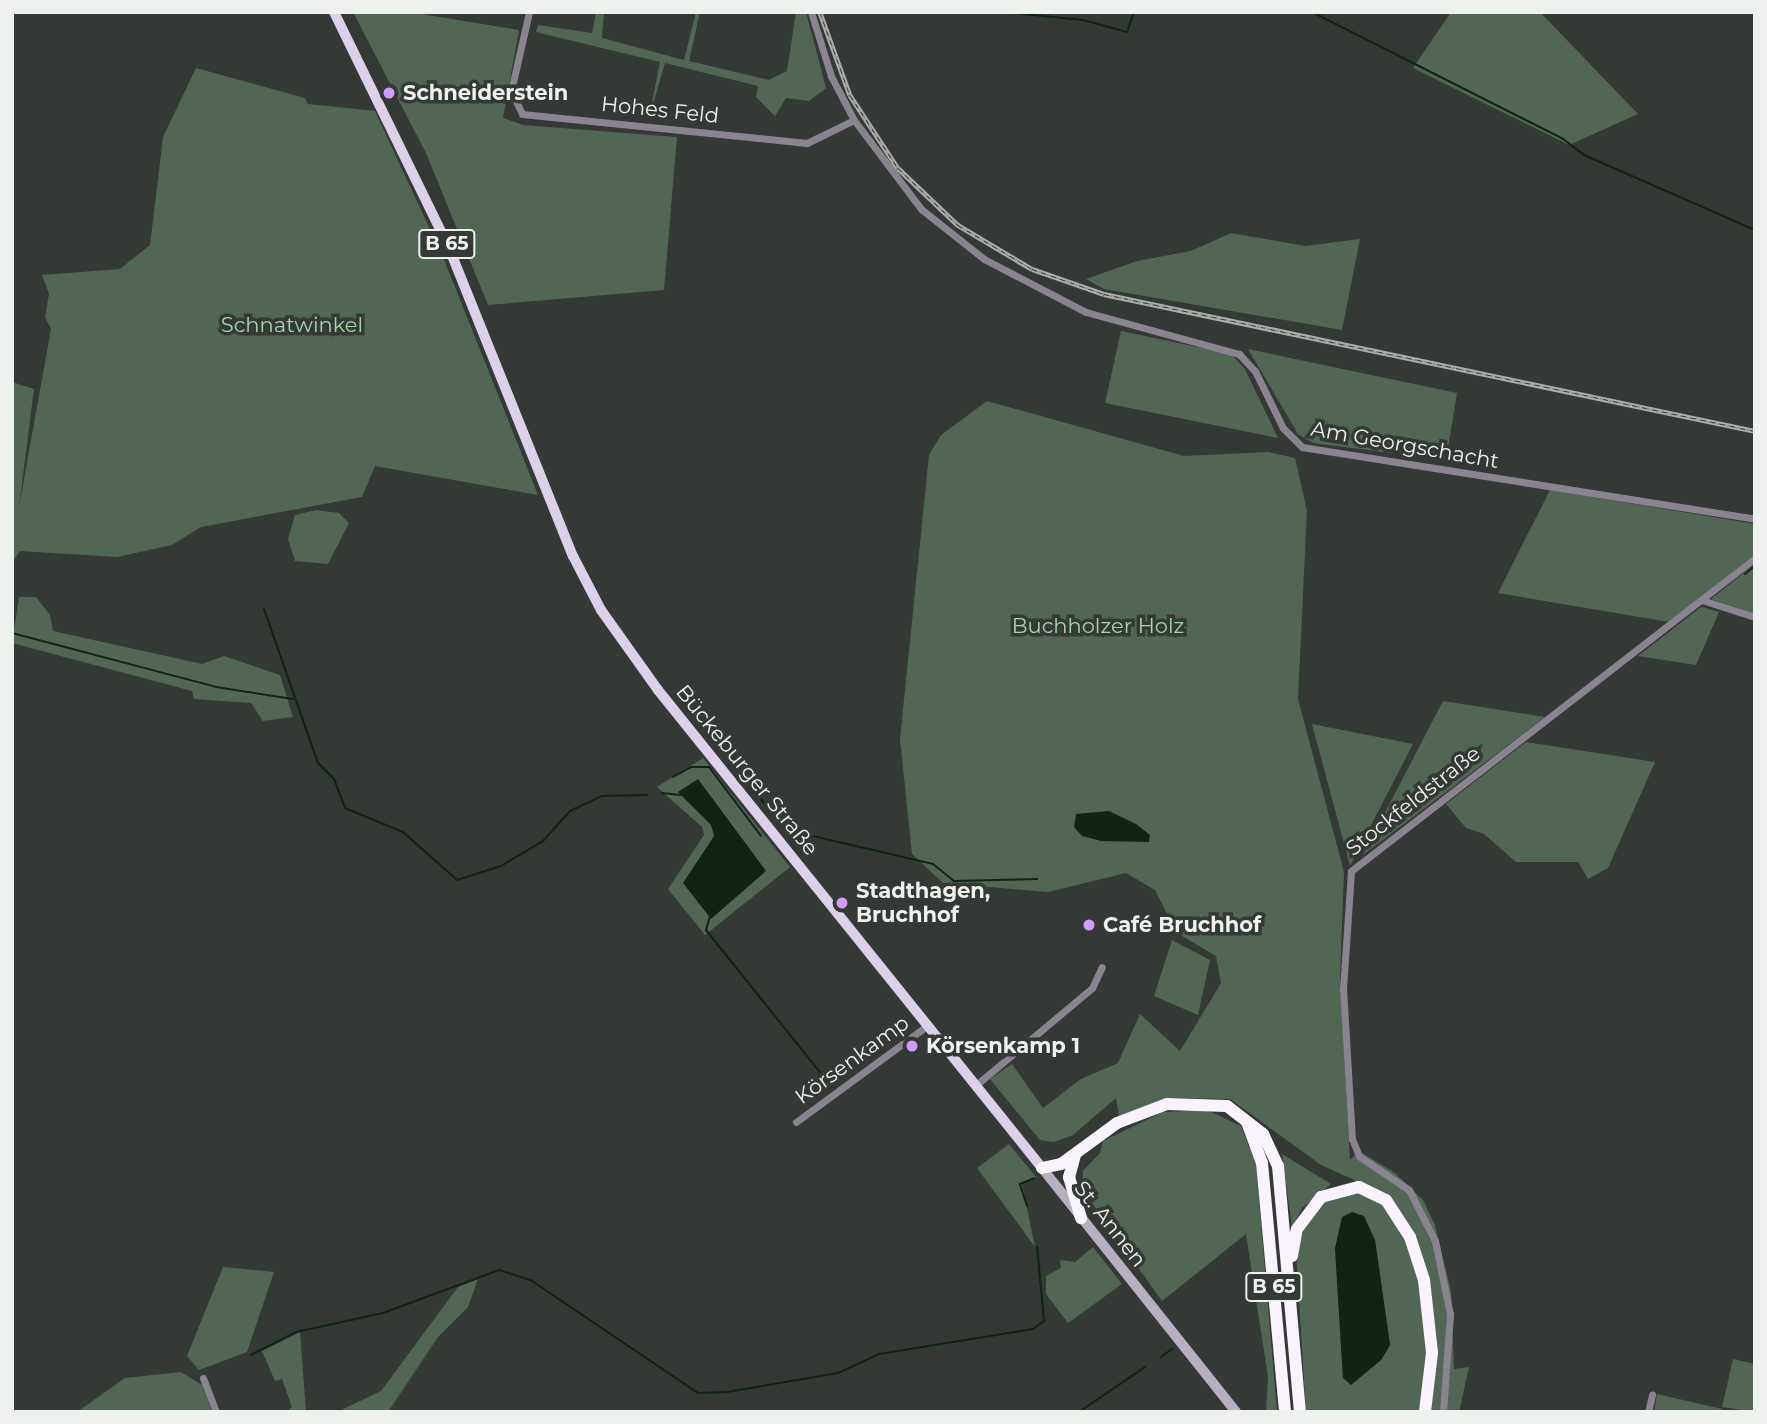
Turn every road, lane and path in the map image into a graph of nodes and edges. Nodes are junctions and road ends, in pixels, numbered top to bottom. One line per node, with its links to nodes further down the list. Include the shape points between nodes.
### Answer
1 (334, 12): 10 (main road, Bückeburger Straße / B 65, via 449,248 573,556 628,651)
2 (529, 12): 4 (street, Hohes Feld, via 511,91 522,114 807,143)
3 (811, 12): 4 (street, Am Georgschacht, via 831,76)
4 (853, 120): 5 (street, Am Georgschacht, via 894,179 952,236 1056,298 1120,325 1239,354 1255,372 1283,428 1302,447)
5 (1755, 519)
6 (1755, 558): 7 (street, Stockfeldstraße)
7 (1702, 600): 8 (street); 26 (street, Stockfeldstraße, via 1351,871 1343,989 1352,1139 1359,1156 1409,1190 1435,1241 1450,1314)
8 (1755, 617)
9 (1102, 971): 12 (street)
10 (928, 1025): 11 (main road, Bückeburger Straße / B 65); 14 (street, Körsenkamp)
11 (955, 1058): 12 (main road, St. Annen / B 65)
12 (976, 1085): 16 (main road, St. Annen / B 65)
13 (1244, 1116): 15 (highway, B 65, via 1211,1103 1154,1107 1117,1123); 18 (highway, B 65, via 1263,1133 1278,1166); 23 (highway, B 65, via 1262,1163)
14 (796, 1122)
15 (1075, 1155): 16 (highway, B 65); 17 (highway, via 1069,1177)
16 (1042, 1168): 17 (main road, St. Annen)
17 (1081, 1218): 22 (main road, St. Annen)
18 (1292, 1302): 24 (highway, B 65); 25 (highway, via 1292,1252 1306,1211 1321,1197 1359,1186 1387,1200 1410,1237 1424,1280 1432,1353)
19 (203, 1378): 21 (street)
20 (1652, 1394): 27 (street)
21 (216, 1412)
22 (1236, 1412)
23 (1285, 1412)
24 (1300, 1412)
25 (1425, 1412)
26 (1443, 1412)
27 (1648, 1412)

